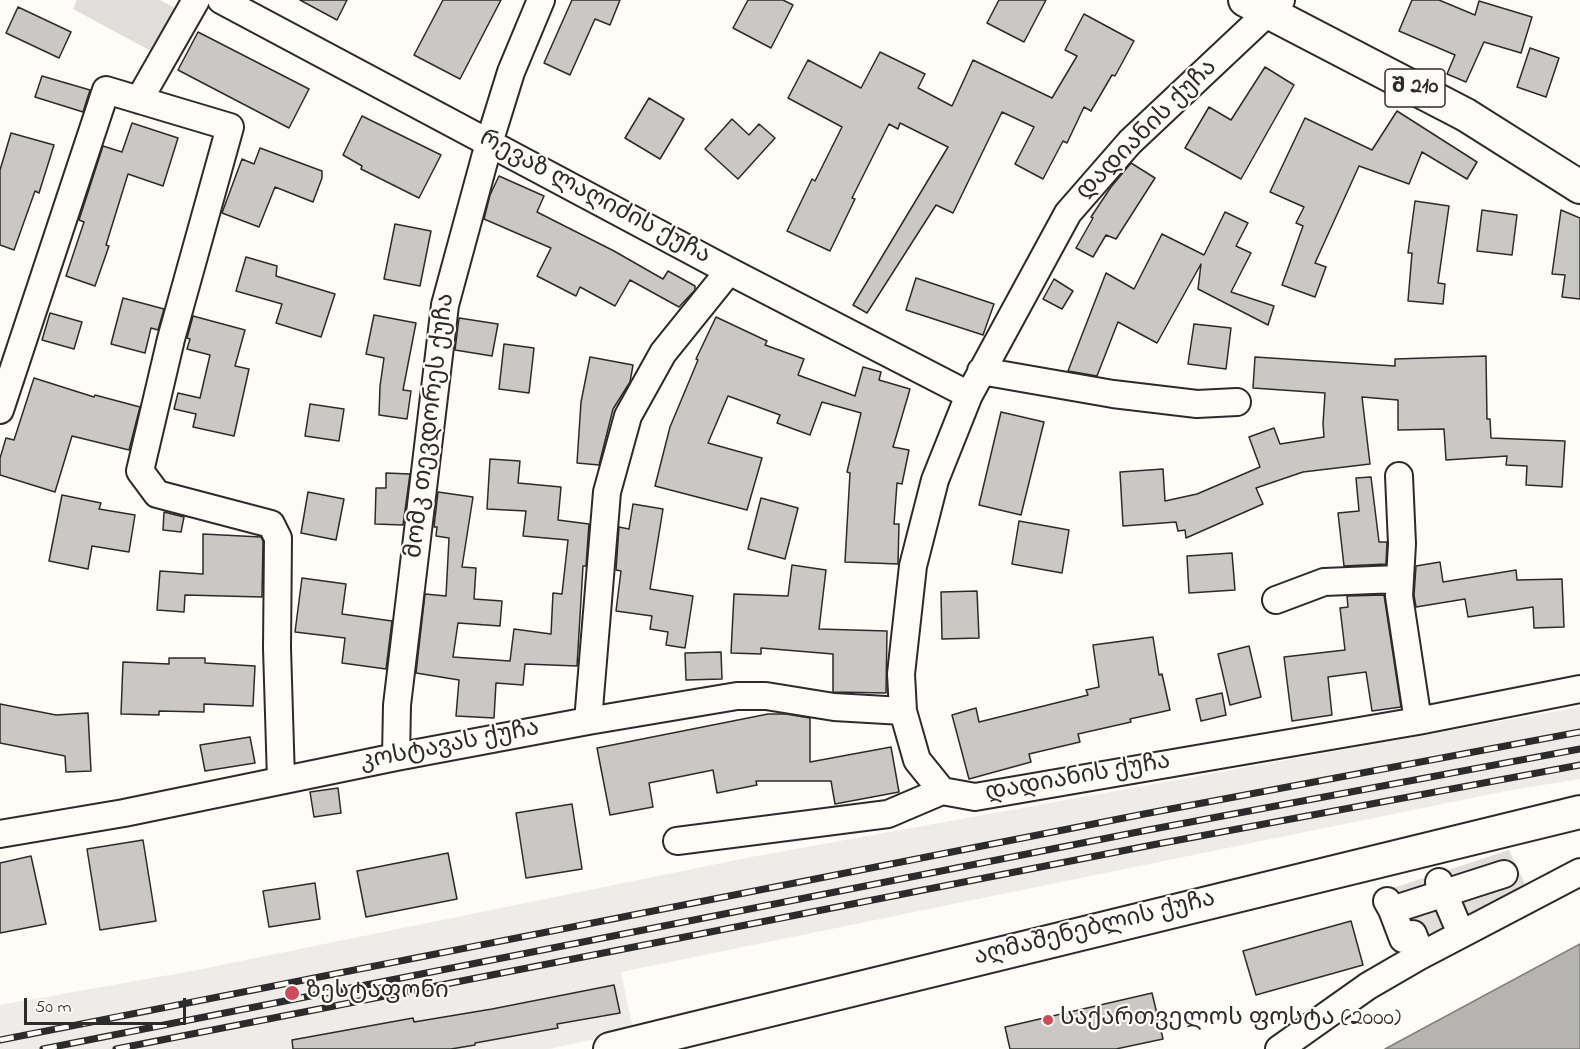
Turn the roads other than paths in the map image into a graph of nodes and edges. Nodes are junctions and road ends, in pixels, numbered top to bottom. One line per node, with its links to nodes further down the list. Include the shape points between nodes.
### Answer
1 (196, 0): 5 (street)
2 (221, 0): 6 (street, რევაზ ლაღიძის ქუჩა)
3 (540, 0): 6 (street, მომკ თევდორეს ქუჩა, via 511,72)
4 (1265, 4): 7 (main road, შ 210, via 1466,115); 9 (street, დადიანის ქუჩა, via 1130,142 1068,213)
5 (139, 100): 12 (street, via 106,90); 21 (street, via 230,127 171,339 140,471 157,494 271,524 278,538)
6 (489, 143): 8 (street, რევაზ ლაღიძის ქუჩა); 20 (street, მომკ თევდორეს ქუჩა, via 445,305 397,705)
7 (1580, 187)
8 (729, 271): 10 (street, რევაზ ლაღიძის ქუჩა); 19 (street, via 663,353 628,416 608,492)
9 (981, 371): 10 (street, დადიანის ქუჩა); 11 (street, via 1113,394 1197,404)
10 (969, 395): 17 (street, დადიანის ქუჩა, via 936,480 914,566 901,674)
11 (1237, 402)
12 (0, 410)
13 (1399, 476): 14 (street, via 1402,544)
14 (1398, 579): 15 (street, via 1324,582); 18 (street)
15 (1276, 600)
16 (1580, 689): 18 (street, დადიანის ქუჩა)
17 (903, 711): 19 (street, კოსტავას ქუჩა, via 737,696); 22 (street, დადიანის ქუჩა, via 917,759)
18 (1418, 720): 22 (street, დადიანის ქუჩა, via 975,797)
19 (588, 721): 20 (street, კოსტავას ქუჩა)
20 (396, 757): 21 (street, კოსტავას ქუჩა)
21 (281, 780): 24 (street, კოსტავას ქუჩა)
22 (942, 791): 25 (street, via 888,814)
23 (1580, 812): 31 (main road, აღმაშენებლის ქუჩა)
24 (0, 834)
25 (677, 841)
26 (1580, 872): 33 (street, via 1378,980)
27 (1504, 874): 28 (street)
28 (1441, 888): 29 (street); 30 (street, via 1389,905 1403,939 1413,934)
29 (1456, 922)
30 (1417, 944)
31 (690, 1039): 32 (main road, აღმაშენებლის ქუჩა)
32 (610, 1049)
33 (1279, 1049)

